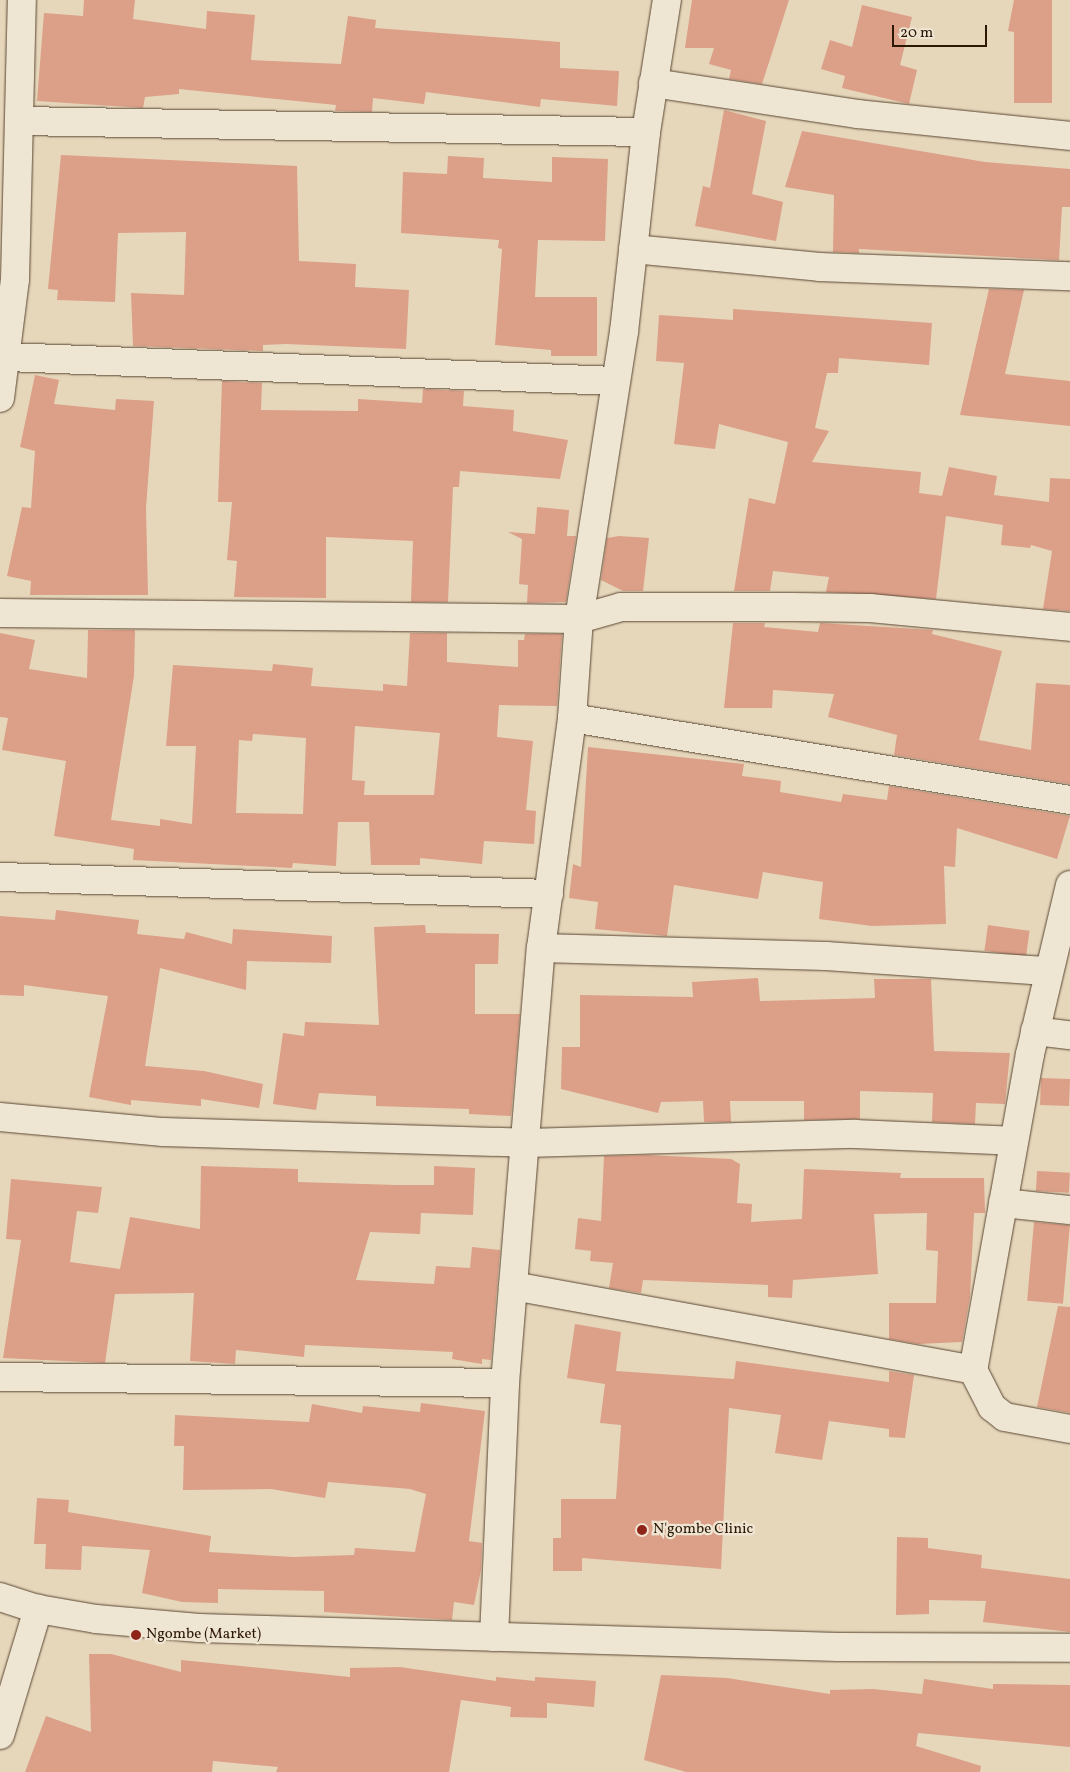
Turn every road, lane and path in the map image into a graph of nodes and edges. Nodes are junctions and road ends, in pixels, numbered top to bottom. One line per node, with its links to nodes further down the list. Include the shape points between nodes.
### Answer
1 (22, 0): 4 (street)
2 (667, 0): 3 (street)
3 (654, 83): 5 (street); 6 (street, via 858,114)
4 (20, 121): 5 (street); 9 (street)
5 (646, 132): 7 (street)
6 (1070, 136)
7 (633, 249): 8 (street, via 819,267); 11 (street)
8 (1070, 276)
9 (8, 279): 10 (street)
10 (7, 357): 11 (street); 12 (street)
11 (615, 381): 14 (street)
12 (0, 398)
13 (0, 612): 14 (street)
14 (579, 619): 15 (street, via 621,607 870,608); 16 (street)
15 (1070, 627)
16 (572, 718): 17 (street); 20 (street)
17 (1070, 800)
18 (0, 877): 20 (street)
19 (1070, 885): 22 (street)
20 (549, 894): 21 (street)
21 (541, 948): 22 (street, via 826,956); 27 (street)
22 (1048, 971): 23 (street)
23 (1035, 1031): 24 (street); 26 (street)
24 (1070, 1035)
25 (0, 1117): 27 (street, via 163,1132)
26 (1014, 1141): 27 (street, via 855,1134); 28 (street)
27 (526, 1143): 30 (street)
28 (1003, 1203): 29 (street); 31 (street)
29 (1070, 1210)
30 (513, 1286): 31 (street); 33 (street)
31 (973, 1370): 34 (street, via 992,1407 1005,1417)
32 (0, 1377): 33 (street)
33 (505, 1383): 37 (street)
34 (1070, 1429)
35 (0, 1597): 36 (street)
36 (38, 1609): 37 (street, via 199,1628); 39 (street)
37 (494, 1637): 38 (street)
38 (1070, 1648)
39 (0, 1734)

